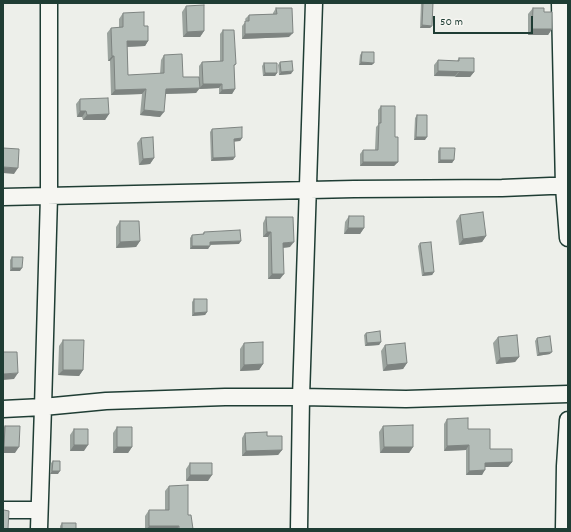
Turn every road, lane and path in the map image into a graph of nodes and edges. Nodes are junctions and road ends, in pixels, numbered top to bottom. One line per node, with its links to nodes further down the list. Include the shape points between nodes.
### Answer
1 (49, 3): 6 (street)
2 (314, 3): 5 (street)
3 (560, 3): 4 (street)
4 (566, 186): 5 (street); 8 (street)
5 (308, 190): 6 (street); 10 (street)
6 (49, 196): 7 (street); 11 (street)
7 (3, 197)
8 (568, 238)
9 (568, 394): 10 (street, via 406,398)
10 (300, 396): 11 (street, via 106,401); 17 (street)
11 (43, 407): 12 (street); 15 (street)
12 (3, 409)
13 (568, 420): 18 (street)
14 (3, 510): 15 (street)
15 (39, 510): 16 (street)
16 (39, 529)
17 (299, 529)
18 (564, 529)

